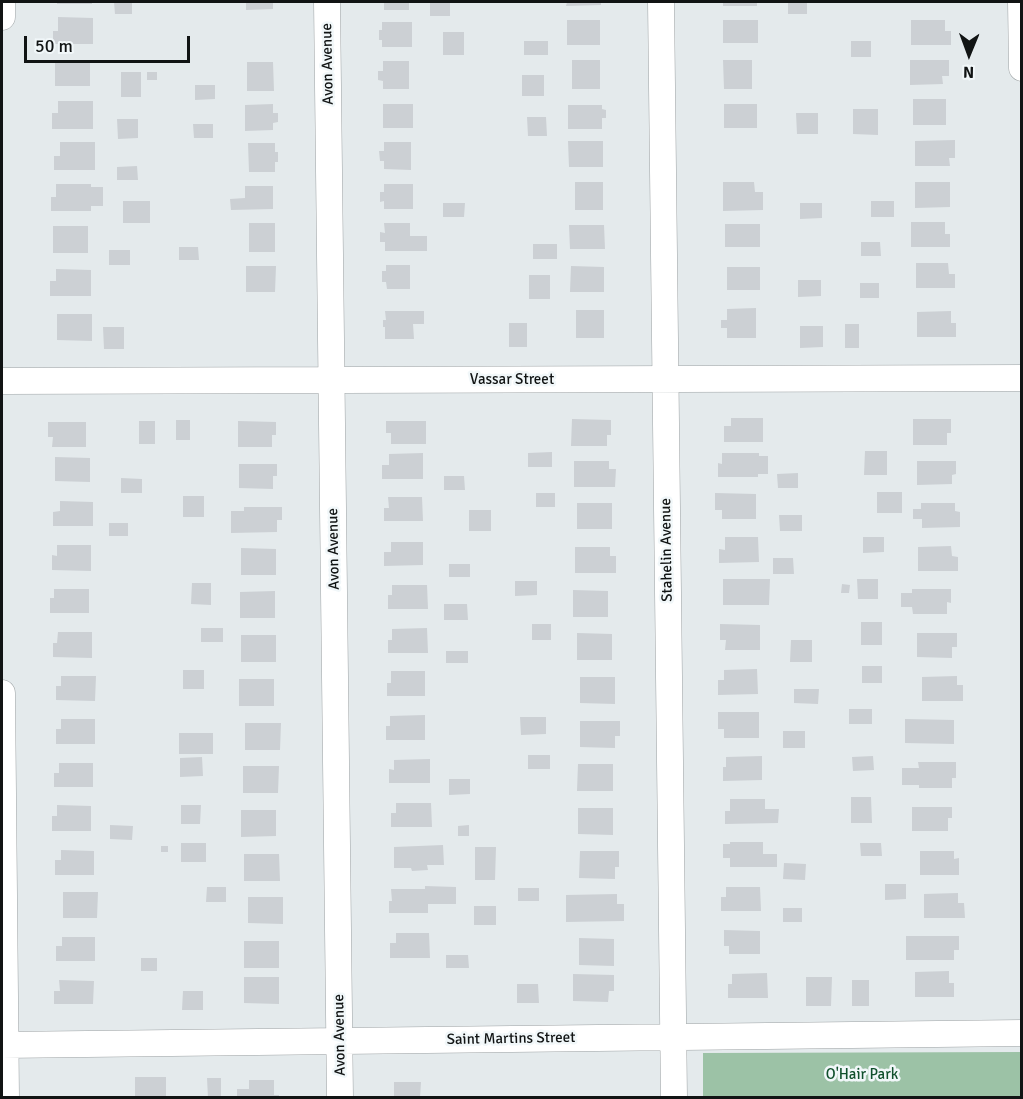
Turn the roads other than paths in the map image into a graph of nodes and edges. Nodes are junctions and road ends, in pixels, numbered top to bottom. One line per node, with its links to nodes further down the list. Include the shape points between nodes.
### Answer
1 (2, 2): 5 (street)
2 (327, 2): 10 (street, Avon Avenue)
3 (661, 2): 8 (street, Stahelin Avenue)
4 (1021, 2): 6 (street)
5 (2, 17)
6 (1022, 68)
7 (1022, 378): 8 (street, Vassar Street)
8 (665, 380): 10 (street, Vassar Street); 13 (street, Stahelin Avenue)
9 (2, 381): 10 (street, Vassar Street)
10 (332, 381): 14 (street, Avon Avenue)
11 (2, 693): 15 (street)
12 (1022, 1033): 13 (street, Saint Martins Street)
13 (674, 1037): 14 (street, Saint Martins Street); 18 (street, Stahelin Avenue)
14 (340, 1041): 15 (street, Saint Martins Street); 17 (street, Avon Avenue)
15 (4, 1045): 16 (street)
16 (6, 1098)
17 (340, 1098)
18 (674, 1098)

